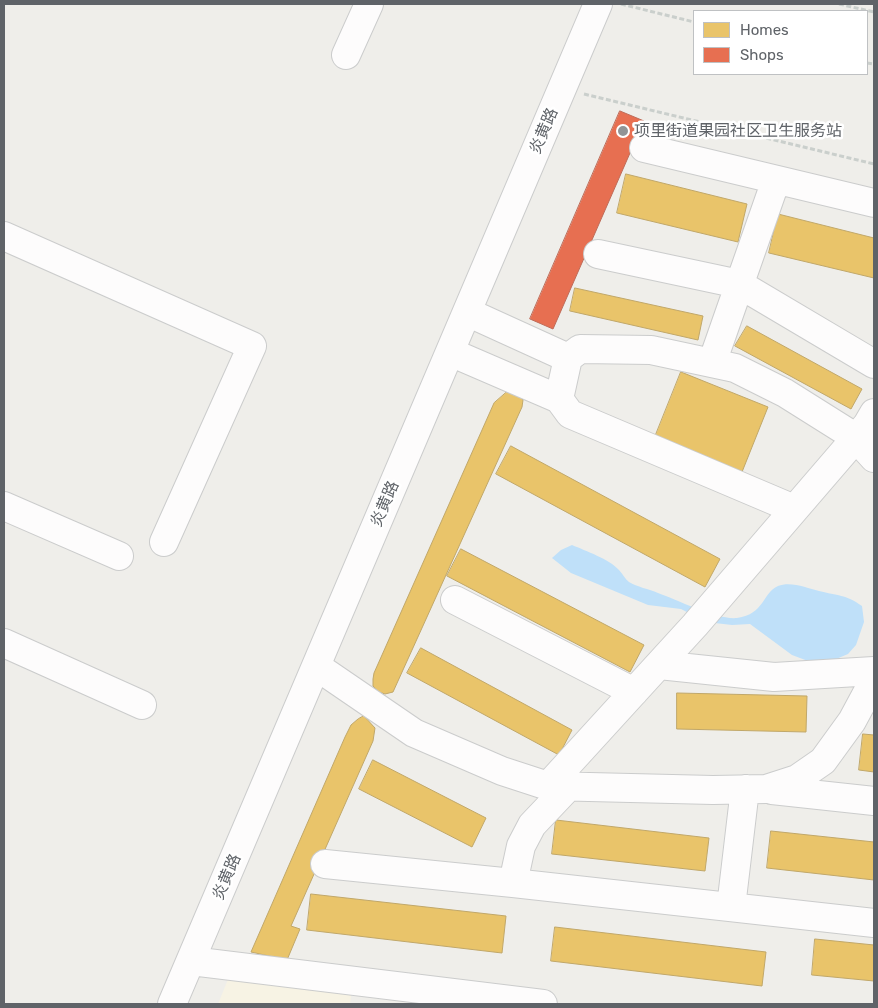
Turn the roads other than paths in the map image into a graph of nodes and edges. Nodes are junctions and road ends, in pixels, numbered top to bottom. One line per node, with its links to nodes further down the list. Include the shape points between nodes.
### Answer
1 (369, 4): 3 (street)
2 (598, 4): 10 (street, 炎黄路)
3 (346, 55)
4 (644, 148): 5 (street)
5 (776, 180): 6 (street); 9 (street)
6 (874, 202)
7 (4, 236): 21 (street, via 252,346)
8 (598, 254): 9 (street)
9 (739, 284): 13 (street); 14 (street)
10 (467, 312): 11 (street, 炎黄路); 12 (street)
11 (450, 352): 15 (street); 26 (street, 炎黄路)
12 (568, 358): 13 (street, via 580,349 651,350); 15 (street)
13 (712, 363): 17 (street, via 735,368 785,393)
14 (874, 364)
15 (559, 399): 20 (street, via 570,414)
16 (874, 413): 17 (street)
17 (855, 437): 18 (street); 20 (street)
18 (874, 458)
19 (4, 506): 22 (street)
20 (794, 508): 25 (street)
21 (164, 542)
22 (119, 556)
23 (455, 600): 28 (street)
24 (4, 643): 30 (street)
25 (659, 665): 27 (street, via 774,677); 28 (street)
26 (316, 666): 31 (street, via 414,733 502,771); 38 (street, 炎黄路)
27 (874, 671)
28 (634, 692): 31 (street)
29 (870, 695): 32 (street, via 823,761 797,779)
30 (142, 705)
31 (559, 786): 32 (street); 35 (street, via 520,846)
32 (756, 789): 33 (street); 36 (street)
33 (874, 801)
34 (325, 864): 35 (street)
35 (513, 882): 36 (street)
36 (731, 907): 37 (street)
37 (874, 923)
38 (191, 961): 39 (street); 40 (street, 炎黄路)
39 (444, 998): 41 (street)
40 (172, 1004)
41 (543, 1004)

